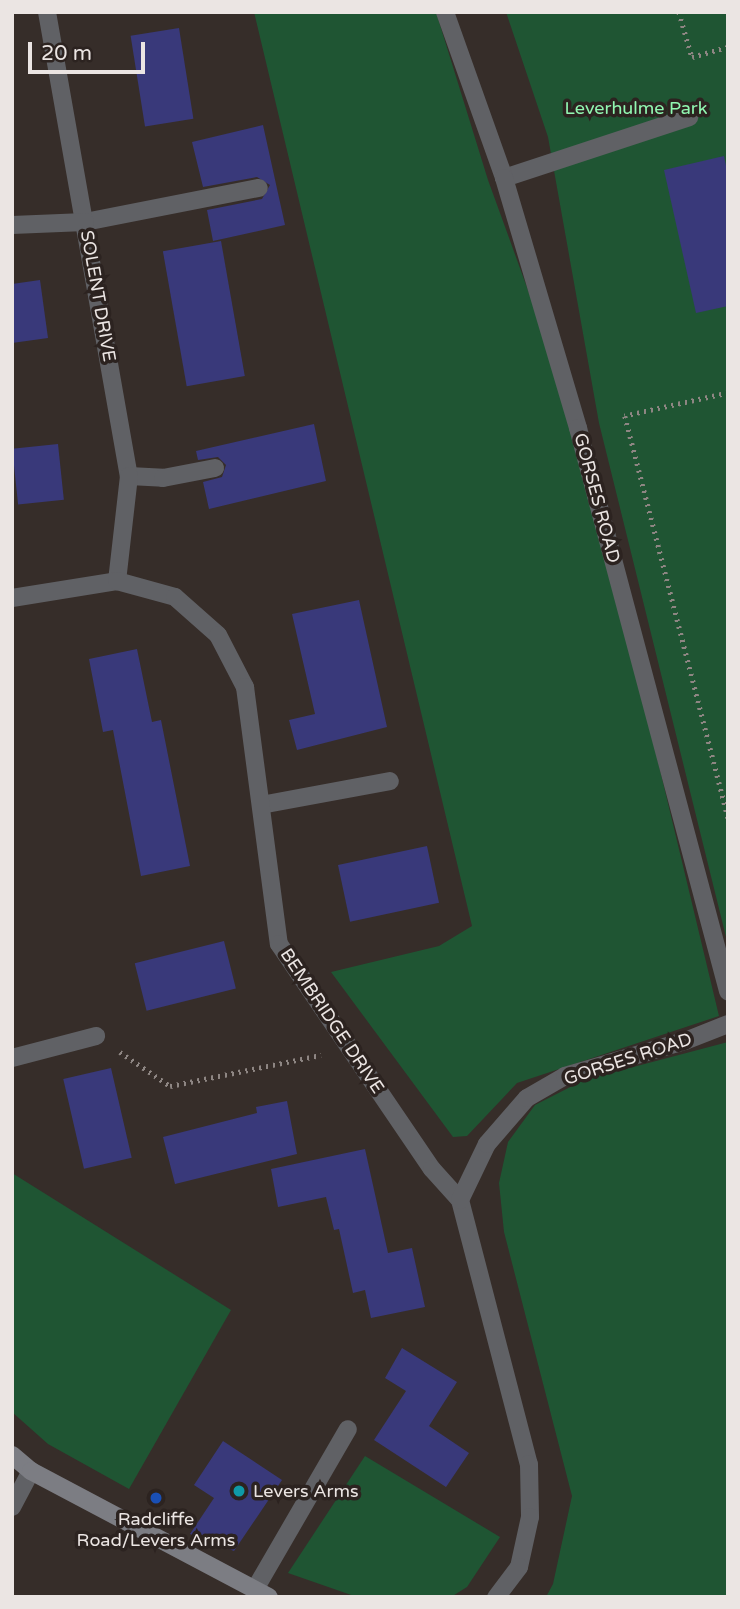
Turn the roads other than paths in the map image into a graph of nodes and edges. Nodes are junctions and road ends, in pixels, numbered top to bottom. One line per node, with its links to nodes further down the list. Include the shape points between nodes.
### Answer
1 (47, 12): 6 (street, SOLENT DRIVE)
2 (445, 12): 4 (street, GORSES ROAD)
3 (689, 117): 4 (street)
4 (504, 178): 14 (street, GORSES ROAD, via 578,428)
5 (259, 188): 6 (street)
6 (85, 222): 7 (street); 9 (street, SOLENT DRIVE)
7 (12, 225)
8 (215, 468): 9 (street, via 163,478)
9 (129, 476): 10 (street, SOLENT DRIVE)
10 (117, 582): 11 (street, BEMBRIDGE DRIVE); 13 (street, BEMBRIDGE DRIVE, via 175,597 218,635 244,687)
11 (12, 598)
12 (390, 781): 13 (street)
13 (261, 805): 18 (street, BEMBRIDGE DRIVE, via 279,944 432,1170)
14 (728, 990)
15 (728, 1024): 18 (street, GORSES ROAD, via 565,1076 527,1098 487,1144)
16 (96, 1036): 17 (street)
17 (12, 1058)
18 (460, 1200): 24 (street, BEMBRIDGE DRIVE, via 529,1464 530,1517 519,1567)
19 (348, 1429): 23 (street)
20 (12, 1455): 21 (main road)
21 (31, 1471): 22 (street); 23 (main road)
22 (12, 1507)
23 (262, 1594)
24 (496, 1597)

